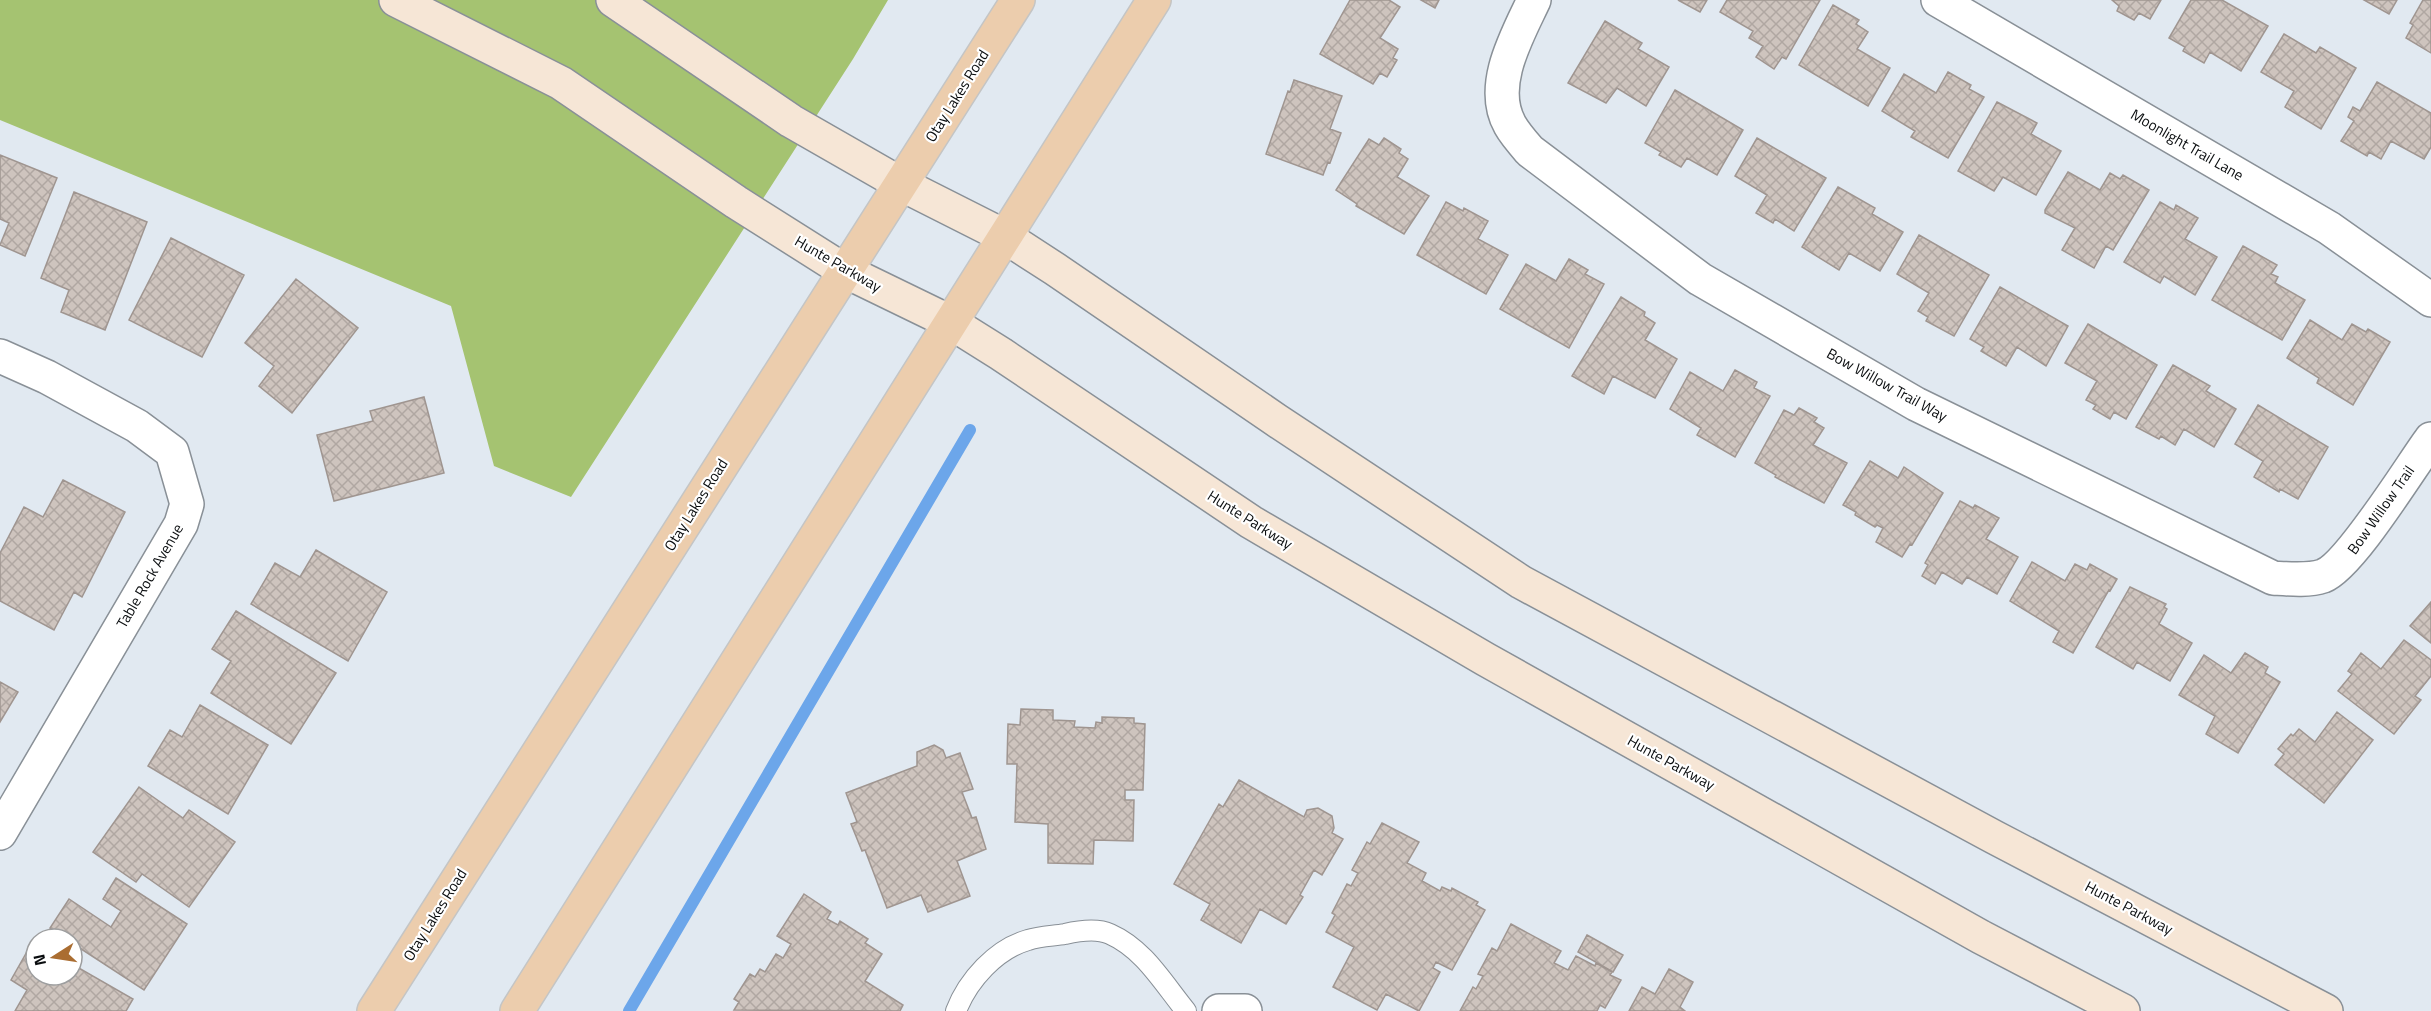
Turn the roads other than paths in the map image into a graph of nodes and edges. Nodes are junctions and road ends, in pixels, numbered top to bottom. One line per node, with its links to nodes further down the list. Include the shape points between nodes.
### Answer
1 (396, 0): 9 (main road, Hunte Parkway, via 561,83)
2 (613, 0): 7 (main road, Hunte Parkway, via 791,121)
3 (1018, 0): 7 (main road, Otay Lakes Road)
4 (1154, 0): 8 (main road)
5 (1534, 0): 14 (street, Bow Willow Trail Way, via 1505,73 1502,103 1510,125 1530,151 1700,279 1916,404 2273,578)
6 (1938, 0): 10 (street, Moonlight Trail Lane, via 2329,228)
7 (901, 184): 8 (main road, Hunte Parkway); 9 (main road, Otay Lakes Road)
8 (1004, 236): 11 (main road); 23 (main road, Hunte Parkway, via 1521,582)
9 (845, 271): 11 (main road, Hunte Parkway); 16 (main road, Otay Lakes Road)
10 (2431, 300)
11 (950, 322): 17 (main road); 22 (main road, Hunte Parkway, via 1251,522 1496,665 1981,937)
12 (0, 356): 15 (street, Table Rock Avenue, via 137,426 172,452 187,504 181,524)
13 (2431, 439): 14 (street, Bow Willow Trail, via 2348,557)
14 (2324, 575)
15 (0, 833)
16 (374, 1011)
17 (517, 1011)
18 (956, 1011): 19 (lane, via 980,971 1010,947 1080,931 1108,933 1138,951)
19 (1186, 1011)
20 (1219, 1011): 21 (street)
21 (1245, 1011)
22 (2123, 1011)
23 (2326, 1011)

